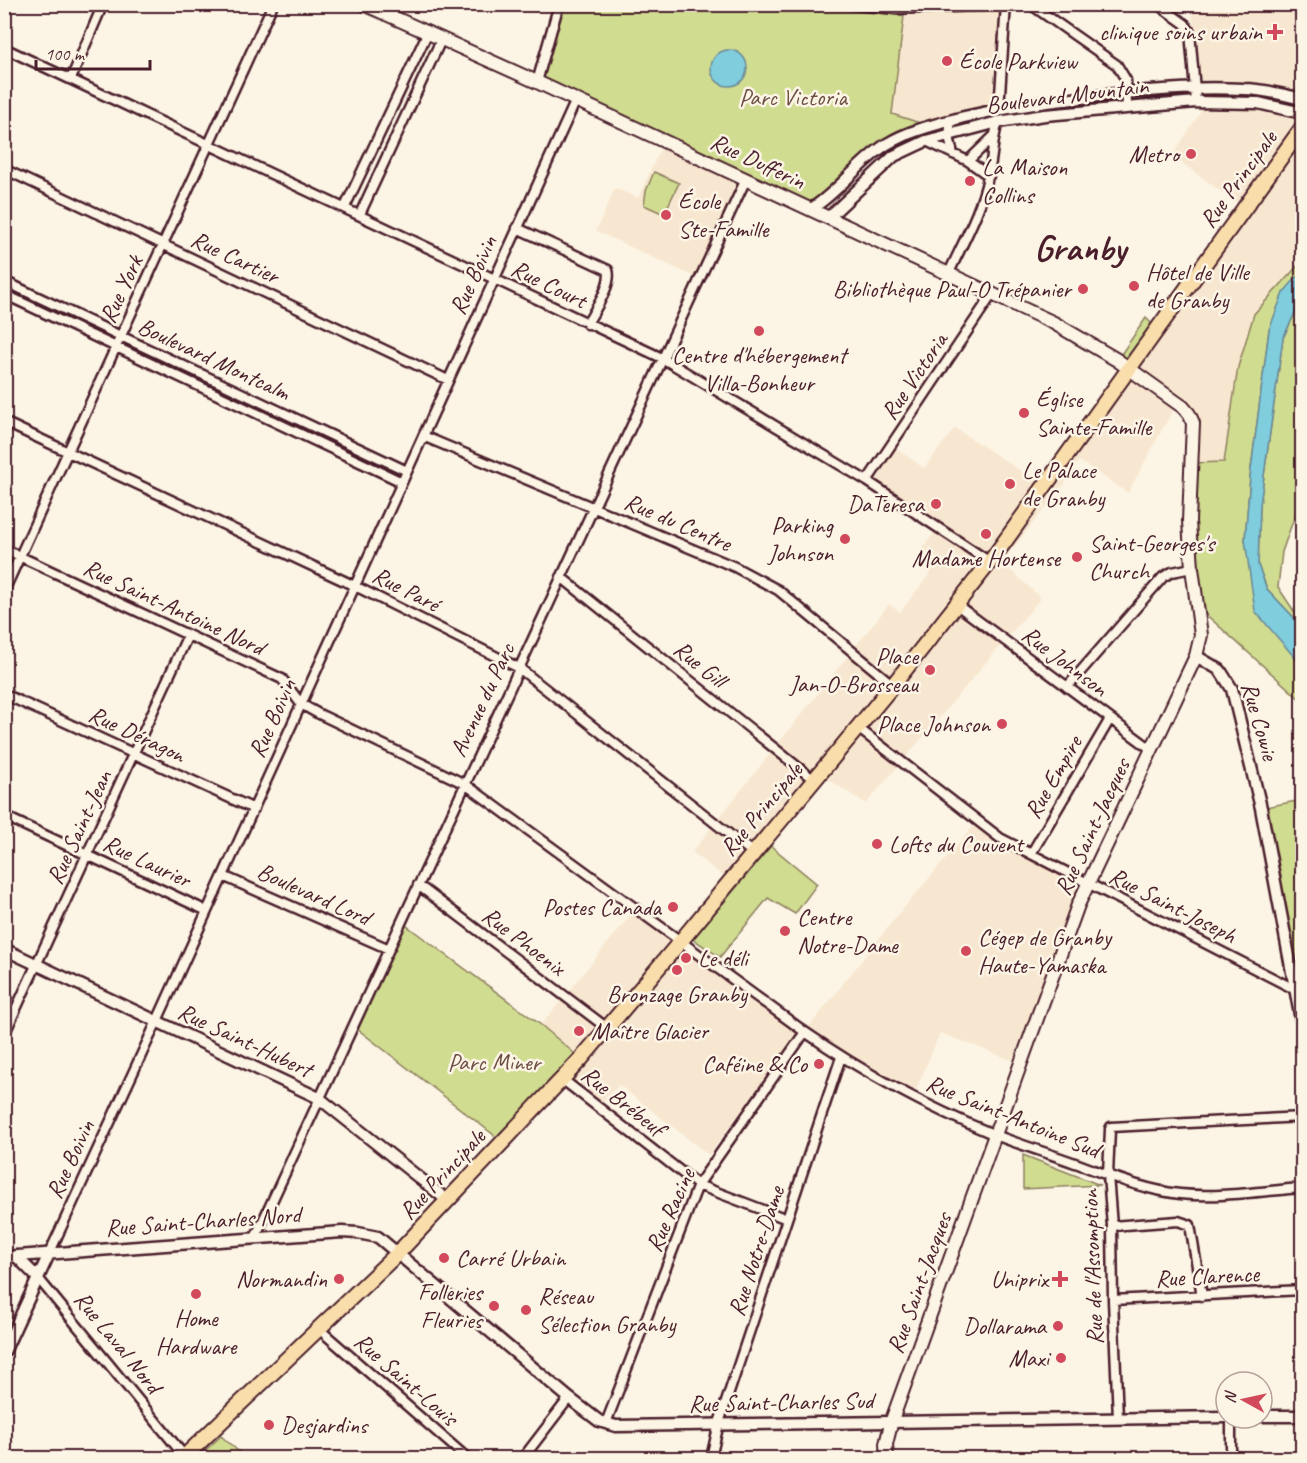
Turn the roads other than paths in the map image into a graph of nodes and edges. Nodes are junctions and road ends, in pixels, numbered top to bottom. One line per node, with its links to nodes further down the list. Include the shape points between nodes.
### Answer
1 (103, 4): 12 (street)
2 (273, 4): 30 (street, Rue York)
3 (364, 4): 9 (main road, Rue Dufferin)
4 (559, 4): 13 (street)
5 (845, 4): 6 (street, via 896,9)
6 (1006, 4): 20 (street)
7 (1029, 4): 15 (street, via 1117,65 1126,80)
8 (1157, 4): 14 (street, via 1190,32)
9 (427, 34): 10 (main road, Rue Dufferin); 24 (street)
10 (441, 40): 13 (main road, Rue Dufferin); 26 (street)
11 (4, 48): 12 (street, Rue Court)
12 (71, 79): 30 (street, Rue Court)
13 (537, 82): 17 (main road, Rue Dufferin)
14 (1195, 89): 15 (street, Boulevard Mountain); 16 (street, Boulevard Mountain, via 1246,89); 18 (street)
15 (1127, 92): 19 (street); 20 (street, Boulevard Mountain)
16 (1302, 99)
17 (576, 100): 35 (main road, Rue Dufferin); 40 (street, Rue Boivin)
18 (1196, 102): 19 (street, Boulevard Mountain); 21 (street, Boulevard Mountain, via 1258,103)
19 (1127, 106): 23 (street, Boulevard Mountain)
20 (999, 109): 22 (street, Boulevard Mountain)
21 (1302, 113)
22 (951, 120): 27 (street); 37 (street, Boulevard Mountain, via 887,144)
23 (998, 122): 27 (street, Boulevard Mountain); 28 (street)
24 (383, 127): 26 (street); 36 (street)
25 (1302, 128): 51 (main road, Rue Principale)
26 (397, 134): 38 (street)
27 (949, 136): 29 (street, Boulevard Mountain); 31 (street)
28 (994, 136): 32 (street); 34 (street)
29 (926, 141): 31 (street); 39 (street, Boulevard Mountain, via 894,156)
30 (208, 145): 36 (street, Rue Court); 41 (street, Rue York)
31 (953, 154): 32 (street)
32 (968, 161): 34 (street)
33 (4, 169): 41 (street, Rue Cartier)
34 (989, 176): 42 (street)
35 (746, 179): 37 (main road, Rue Dufferin); 50 (street, Avenue du Parc)
36 (345, 207): 38 (street, Rue Court)
37 (811, 209): 39 (main road, Rue Dufferin)
38 (360, 214): 43 (street, Rue Court)
39 (829, 217): 42 (main road, Rue Dufferin)
40 (517, 228): 43 (street, Rue Boivin); 47 (street, via 608,270 608,283)
41 (163, 244): 48 (street, Rue York); 52 (street, Rue Cartier)
42 (950, 273): 45 (main road, Rue Dufferin)
43 (494, 279): 47 (street, Rue Court); 52 (street, Rue Boivin)
44 (4, 281): 48 (street, Boulevard Montcalm)
45 (993, 293): 51 (main road, Rue Dufferin, via 1053,323); 57 (street, Rue Victoria)
46 (4, 294): 49 (street, Boulevard Montcalm)
47 (586, 324): 50 (street, Rue Court)
48 (120, 337): 49 (street, Rue York); 56 (street, Boulevard Montcalm)
49 (116, 347): 55 (street, Rue York); 58 (street, Boulevard Montcalm)
50 (662, 358): 57 (street, Rue Court); 59 (street, Avenue du Parc)
51 (1129, 369): 62 (main road, Rue Principale); 63 (main road, Rue Saint-Jacques, via 1184,407 1193,423 1189,521)
52 (448, 380): 54 (street, Rue Boivin)
53 (4, 422): 55 (street, Rue Paré)
54 (423, 436): 56 (street, Rue Boivin); 59 (street, Rue du Centre)
55 (68, 452): 61 (street, Rue York); 65 (street, Rue Paré)
56 (407, 471): 58 (street, Rue Boivin)
57 (867, 481): 62 (street, Rue Court)
58 (402, 482): 65 (street, Rue Boivin)
59 (593, 508): 64 (street, Avenue du Parc); 71 (street, Rue du Centre, via 735,567 778,590)
60 (4, 549): 61 (street, Rue Saint-Antoine Nord)
61 (20, 556): 66 (street, Rue York); 68 (street, Rue Saint-Antoine Nord)
62 (990, 562): 67 (main road, Rue Principale)
63 (1192, 568): 69 (main road, Rue Saint-Jacques, via 1201,635); 72 (street, via 1163,577)
64 (561, 577): 70 (street, Avenue du Parc); 79 (street, Rue Gill)
65 (355, 586): 70 (street, Rue Paré); 74 (street, Rue Boivin)
66 (4, 591)
67 (957, 605): 71 (main road, Rue Principale); 72 (street, Rue Johnson)
68 (188, 635): 74 (street, Rue Saint-Antoine Nord, via 282,679); 78 (street, Rue Saint-Jean)
69 (1196, 656): 77 (main road, Rue Saint-Jacques); 94 (street, Rue Cowie, via 1220,670 1232,689 1257,787)
70 (519, 668): 80 (street, Avenue du Parc); 83 (street, Rue Paré)
71 (893, 685): 76 (main road, Rue Principale)
72 (1067, 687): 75 (street, Rue Johnson)
73 (4, 694): 78 (street, Rue Déragon)
74 (301, 704): 80 (street, Rue Saint-Antoine Nord); 81 (street, Rue Boivin)
75 (1110, 719): 77 (street, Rue Johnson); 84 (street, Rue Empire)
76 (858, 728): 79 (main road, Rue Principale); 84 (street, Rue Saint-Joseph, via 993,832)
77 (1150, 749): 87 (main road, Rue Saint-Jacques)
78 (134, 754): 81 (street, Rue Déragon); 85 (street, Rue Saint-Jean)
79 (814, 780): 83 (main road, Rue Principale)
80 (465, 784): 88 (street, Avenue du Parc); 90 (street, Rue Saint-Antoine Nord)
81 (254, 809): 86 (street, Rue Boivin)
82 (4, 816): 85 (street, Rue Laurier)
83 (753, 853): 90 (main road, Rue Principale)
84 (1031, 854): 87 (street, Rue Saint-Joseph)
85 (88, 855): 89 (street, Rue Laurier); 93 (street, Rue Saint-Jean)
86 (223, 876): 89 (street, Rue Boivin); 92 (street, Boulevard Lord)
87 (1088, 884): 94 (street, Rue Saint-Joseph); 104 (main road, Rue Saint-Jacques)
88 (418, 885): 92 (street, Avenue du Parc); 97 (street, Rue Phoenix)
89 (207, 911): 95 (street, Rue Boivin)
90 (680, 942): 97 (main road, Rue Principale); 98 (street, Rue Saint-Antoine Sud)
91 (4, 949): 93 (street, Rue Saint-Hubert)
92 (389, 949): 102 (street, Avenue du Parc)
93 (37, 964): 95 (street, Rue Saint-Hubert); 99 (street, Rue Saint-Jean)
94 (1296, 990): 96 (street, Rue Cowie)
95 (157, 1022): 102 (street, Rue Saint-Hubert); 112 (street, Rue Boivin)
96 (1302, 1025)
97 (606, 1028): 101 (main road, Rue Principale)
98 (805, 1032): 100 (street, Rue Saint-Antoine Sud); 106 (street, Rue Racine)
99 (4, 1035)
100 (841, 1057): 104 (street, Rue Saint-Antoine Sud, via 913,1097); 109 (street, Rue Notre-Dame)
101 (562, 1079): 106 (street, Rue Brébeuf); 108 (main road, Rue Principale)
102 (320, 1098): 108 (street, Rue Saint-Hubert); 111 (street, Avenue du Parc)
103 (1302, 1117): 105 (street, Rue de l'Assomption, via 1111,1127)
104 (994, 1134): 105 (street, Rue Saint-Antoine Sud); 126 (main road, Rue Saint-Jacques)
105 (1108, 1175): 107 (street, Rue Saint-Antoine Sud, via 1179,1194); 110 (street, Rue de l'Assomption)
106 (698, 1185): 109 (street, Rue Brébeuf); 127 (street, Rue Racine)
107 (1302, 1188)
108 (447, 1200): 113 (main road, Rue Principale)
109 (787, 1219): 128 (street, Rue Notre-Dame)
110 (1112, 1227): 117 (street, via 1178,1221 1191,1225); 118 (street, Rue de l'Assomption)
111 (255, 1238): 112 (street, Rue Saint-Charles Nord); 113 (street, Rue Saint-Charles Nord, via 358,1233 378,1238)
112 (49, 1254): 114 (street, Rue Saint-Charles Nord); 115 (street, Rue Boivin)
113 (397, 1254): 119 (main road, Rue Principale); 121 (street, Rue Saint-Charles Sud)
114 (10, 1257): 115 (street, Rue Laval Nord)
115 (38, 1278): 120 (street, Rue Boivin); 130 (street, Rue Laval Nord)
116 (1302, 1290): 117 (street, Rue Clarence)
117 (1202, 1296): 118 (street, Rue Clarence)
118 (1113, 1300): 125 (street, Rue de l'Assomption)
119 (319, 1329): 130 (main road, Rue Principale); 131 (street, Rue Saint-Louis)
120 (4, 1352)
121 (569, 1398): 127 (street, Rue Saint-Charles Sud); 132 (street)
122 (1274, 1416): 123 (street)
123 (1302, 1416)
124 (1214, 1417): 125 (street, Rue Saint-Charles Sud)
125 (1118, 1418): 126 (street, Rue Saint-Charles Sud)
126 (892, 1420): 128 (street, Rue Saint-Charles Sud); 134 (main road, Rue Saint-Jacques)
127 (606, 1423): 128 (street, Rue Saint-Charles Sud)
128 (719, 1424): 133 (street, Rue Notre-Dame)
129 (1231, 1430): 135 (street)
130 (184, 1458)
131 (467, 1458)
132 (523, 1458)
133 (711, 1458)
134 (887, 1458)
135 (1231, 1458)

